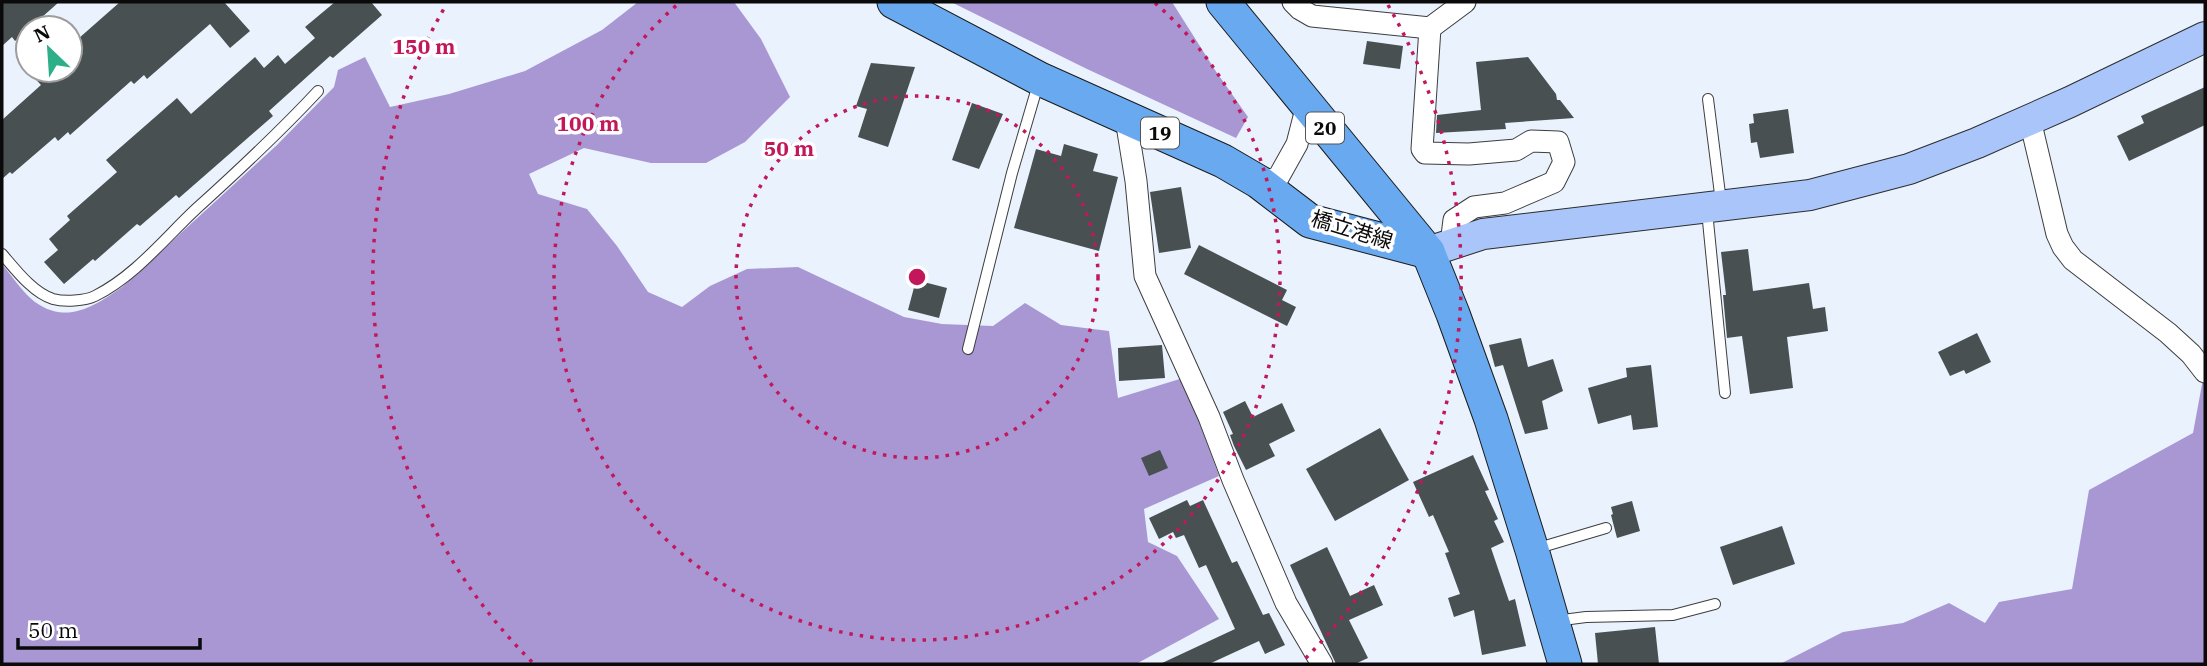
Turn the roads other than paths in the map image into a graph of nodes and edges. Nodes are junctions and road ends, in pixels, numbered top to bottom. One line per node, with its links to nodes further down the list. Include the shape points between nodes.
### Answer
1 (894, 2): 7 (main road, 橋立港線 / 19)
2 (1223, 2): 10 (main road, 20)
3 (1293, 2): 5 (street, via 1312,16)
4 (1465, 2): 5 (street)
5 (1430, 28): 15 (street, via 1422,149 1426,153 1469,154 1516,150 1531,141 1558,142 1564,162 1554,182 1505,203 1474,207 1454,220)
6 (2205, 37): 12 (street)
7 (1040, 79): 11 (main road, 橋立港線 / 19); 17 (lane)
8 (318, 91): 16 (lane, via 128,275 93,298 53,299)
9 (1708, 99): 14 (lane)
10 (1307, 105): 13 (street, via 1297,144 1278,178); 15 (main road, 20)
11 (1126, 119): 13 (main road, 橋立港線 / 19); 25 (street, via 1145,276 1286,603)
12 (2030, 120): 14 (street, via 1909,169 1810,195); 18 (street, via 2063,247 2073,260 2192,354)
13 (1259, 181): 15 (main road, 橋立港線 / 19, via 1310,221)
14 (1714, 206): 15 (street, via 1483,234); 19 (lane)
15 (1439, 248): 21 (main road, via 1453,314)
16 (2, 254)
17 (968, 349)
18 (2205, 372)
19 (1725, 393)
20 (1606, 528): 21 (lane)
21 (1532, 550): 23 (main road)
22 (1716, 604): 23 (lane, via 1673,615)
23 (1553, 622): 24 (main road)
24 (1557, 663)
25 (1322, 664)

